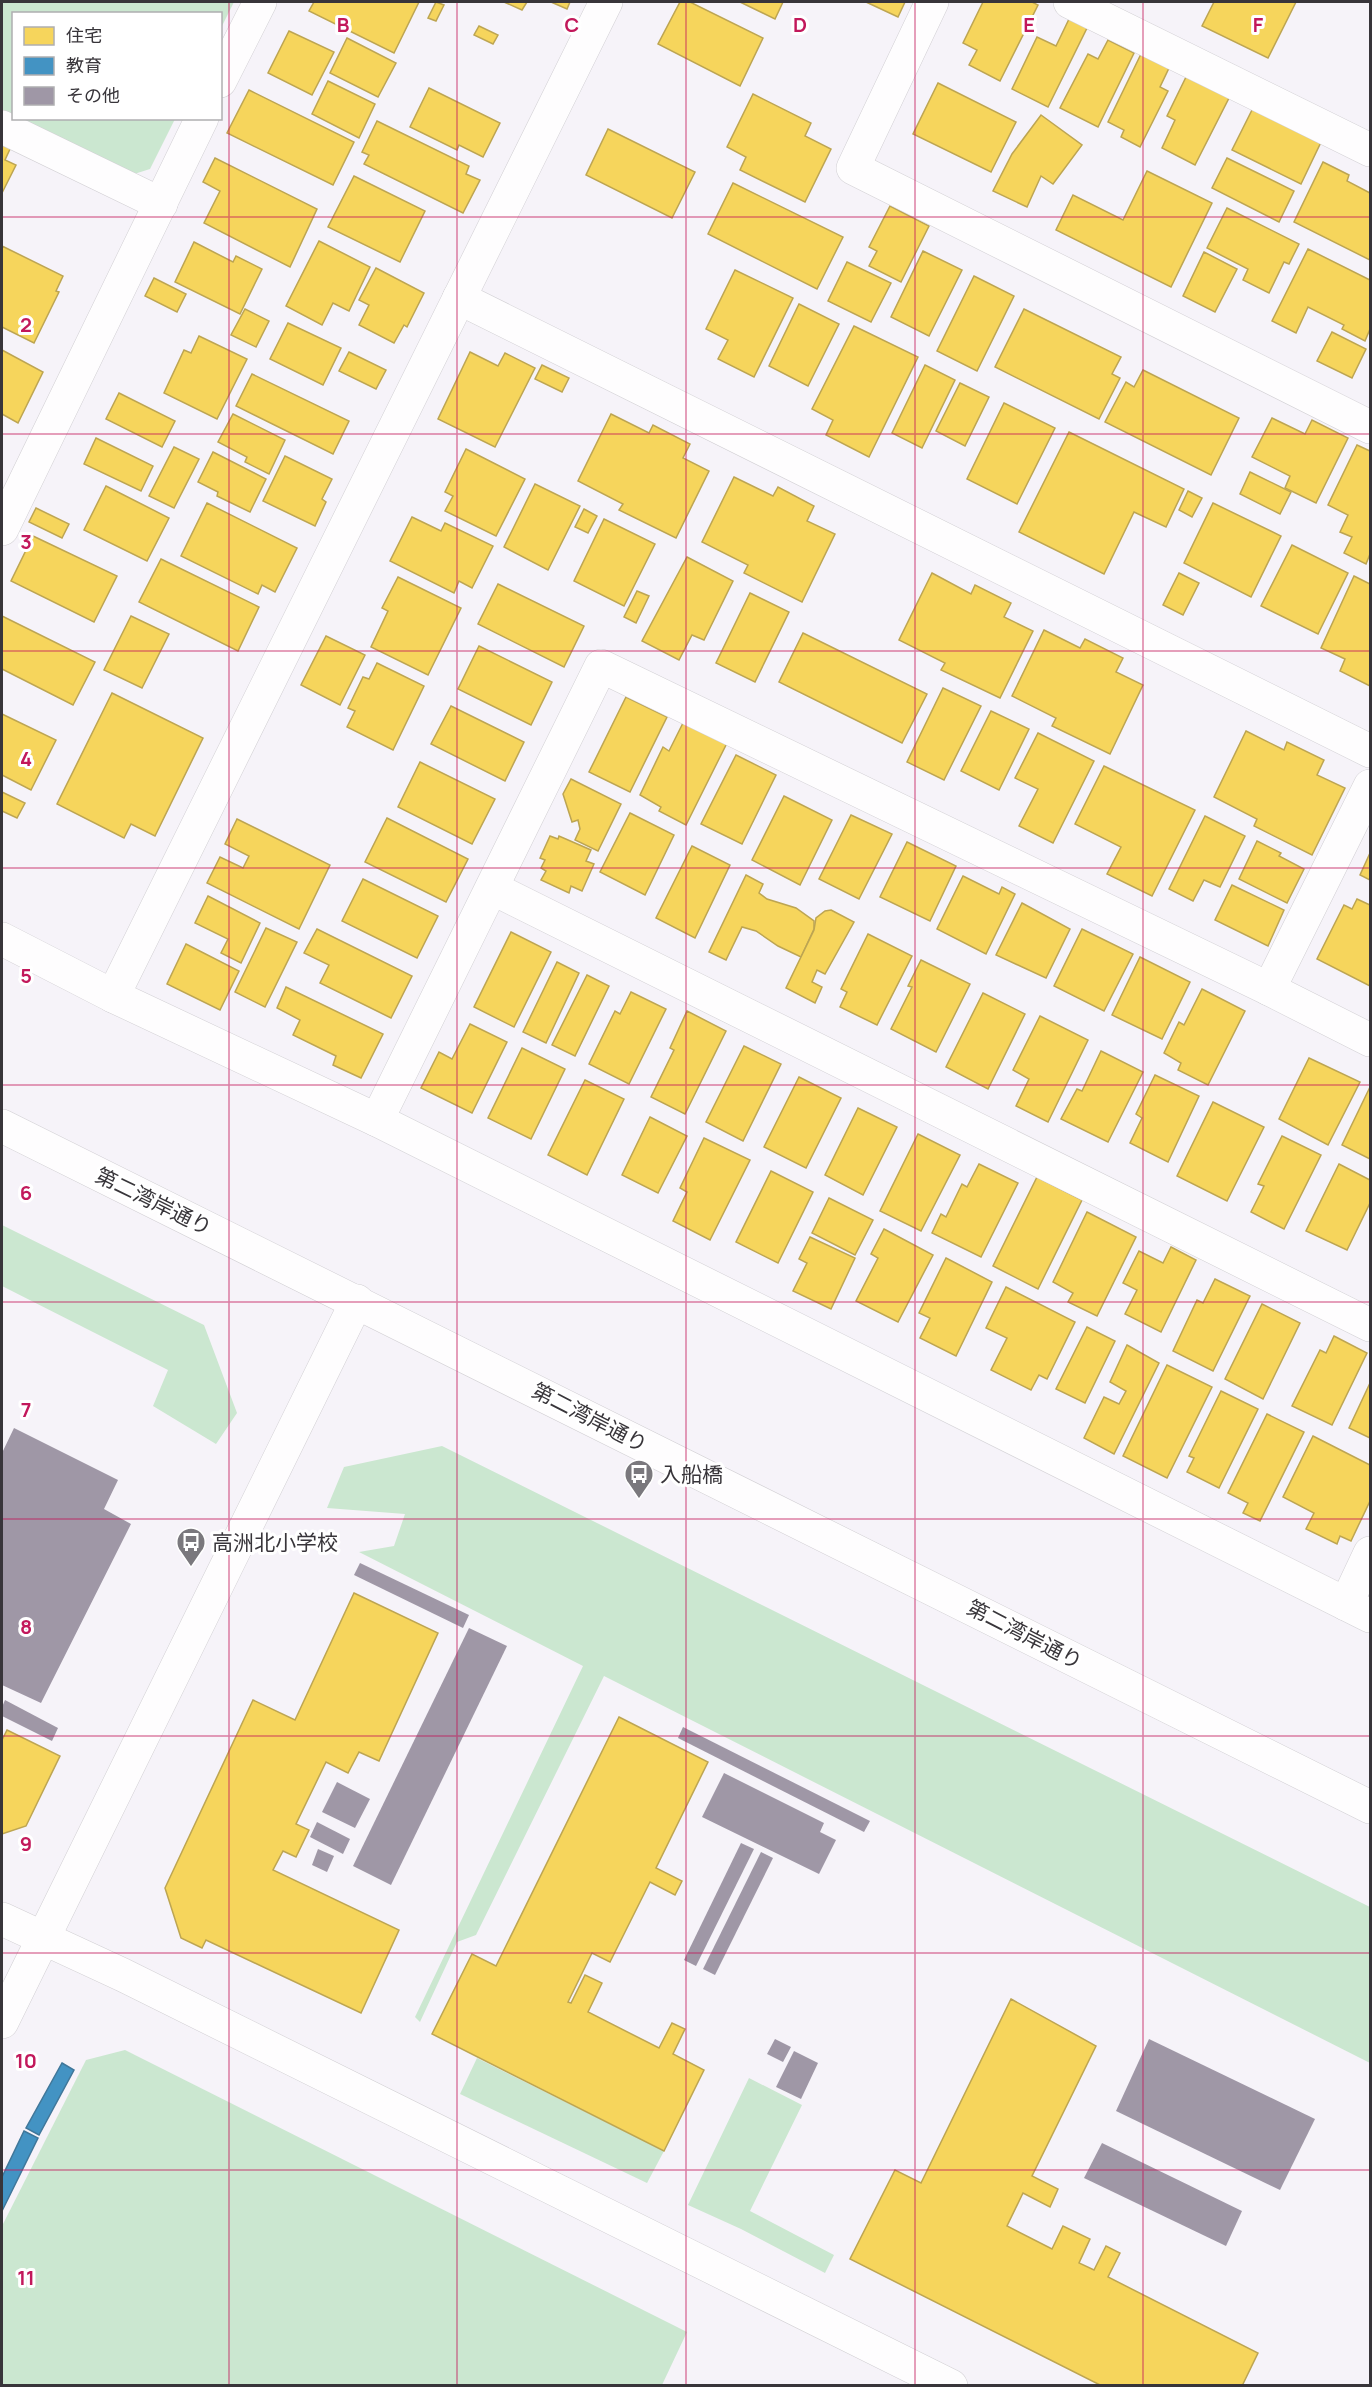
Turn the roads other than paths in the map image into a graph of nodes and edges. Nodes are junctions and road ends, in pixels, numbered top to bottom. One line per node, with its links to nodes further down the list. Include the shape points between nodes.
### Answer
1 (260, 2): 5 (street)
2 (606, 2): 10 (street)
3 (932, 2): 11 (street, via 853,168)
4 (1070, 2): 8 (street)
5 (222, 77)
6 (201, 120): 9 (street)
7 (2, 128): 9 (street)
8 (1371, 150)
9 (161, 204): 12 (street)
10 (459, 298): 13 (street); 18 (street)
11 (1371, 427)
12 (2, 529)
13 (1371, 751)
14 (1371, 786): 17 (street)
15 (492, 888): 17 (street, via 601,666); 20 (street); 23 (street)
16 (2, 939): 18 (street)
17 (1269, 989): 19 (street)
18 (113, 996): 20 (street)
19 (1371, 1040)
20 (377, 1120): 25 (street)
21 (2, 1126): 22 (street, 第二湾岸通り)
22 (357, 1301): 26 (street, 第二湾岸通り); 28 (street)
23 (1371, 1325)
24 (1371, 1553): 25 (street)
25 (1358, 1610)
26 (1371, 1807)
27 (2, 1919): 28 (street)
28 (42, 1939): 29 (street); 30 (street, via 123,1975)
29 (2, 2022)
30 (951, 2385)

